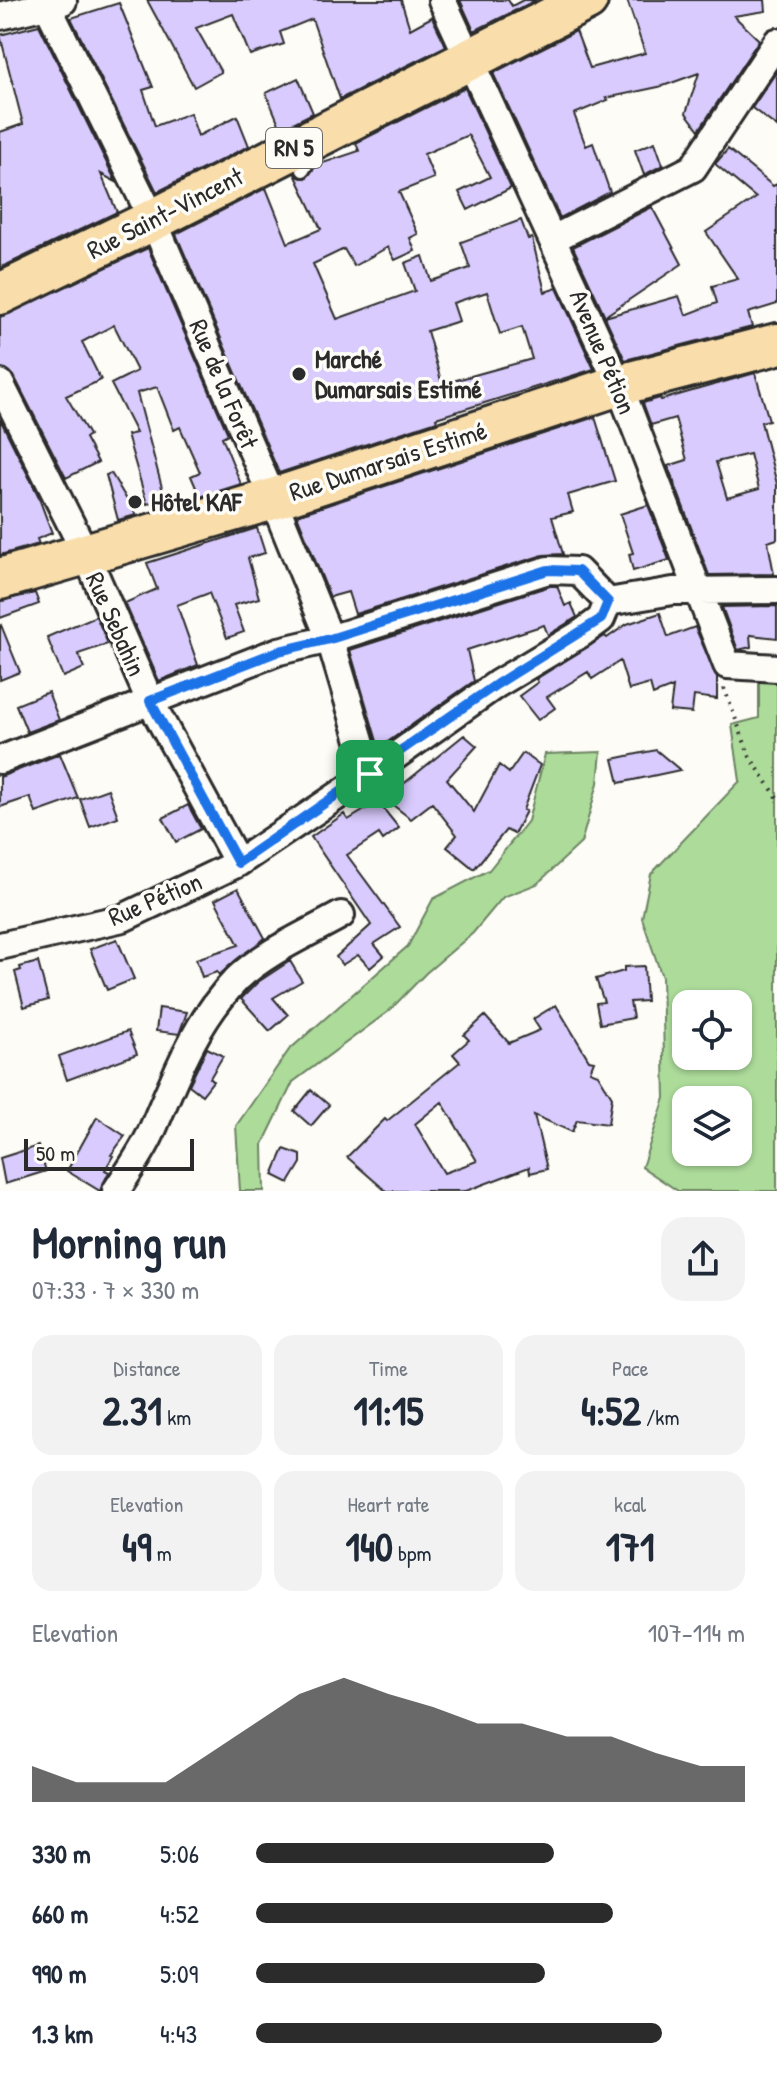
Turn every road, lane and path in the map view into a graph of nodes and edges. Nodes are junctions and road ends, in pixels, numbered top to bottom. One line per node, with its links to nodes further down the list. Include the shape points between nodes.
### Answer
1 (442, 0): 6 (street, Avenue Pétion)
2 (587, 0): 6 (main road, Rue Saint-Vincent / RN 5)
3 (56, 2): 4 (street); 7 (street, Rue de la Forêt)
4 (0, 16)
5 (777, 42): 8 (street, via 693,168)
6 (469, 59): 7 (main road, Rue Saint-Vincent / RN 5, via 302,158); 8 (street, Avenue Pétion)
7 (153, 220): 9 (main road, Rue Saint-Vincent / RN 5); 13 (street, Rue de la Forêt)
8 (553, 239): 12 (street, Avenue Pétion)
9 (0, 294)
10 (777, 344): 12 (main road, Rue Dumarsais Estimé)
11 (0, 383): 14 (street, Rue Sebahin)
12 (619, 385): 13 (main road, Rue Dumarsais Estimé); 17 (street, Avenue Pétion)
13 (273, 499): 14 (main road, Rue Dumarsais Estimé); 19 (street, Rue de la Forêt)
14 (85, 552): 15 (main road, Rue Dumarsais Estimé); 22 (street, Rue Sebahin)
15 (0, 579)
16 (777, 590): 17 (street)
17 (699, 592): 18 (street); 20 (street, Avenue Pétion)
18 (608, 602): 19 (street, via 578,571 548,570); 24 (street, Rue Pétion, via 601,619)
19 (330, 639): 22 (street, via 279,651); 24 (street, Rue de la Forêt)
20 (727, 665): 21 (street); 25 (path, via 724,690 750,757)
21 (777, 668)
22 (150, 701): 23 (street); 26 (street, Rue Sebahin)
23 (0, 760)
24 (370, 774): 26 (street, Rue Pétion)
25 (777, 797)
26 (238, 863): 28 (street, Rue Pétion, via 123,918)
27 (341, 915): 29 (street, via 266,958 217,1003 194,1035 150,1137)
28 (0, 946)
29 (116, 1191)

